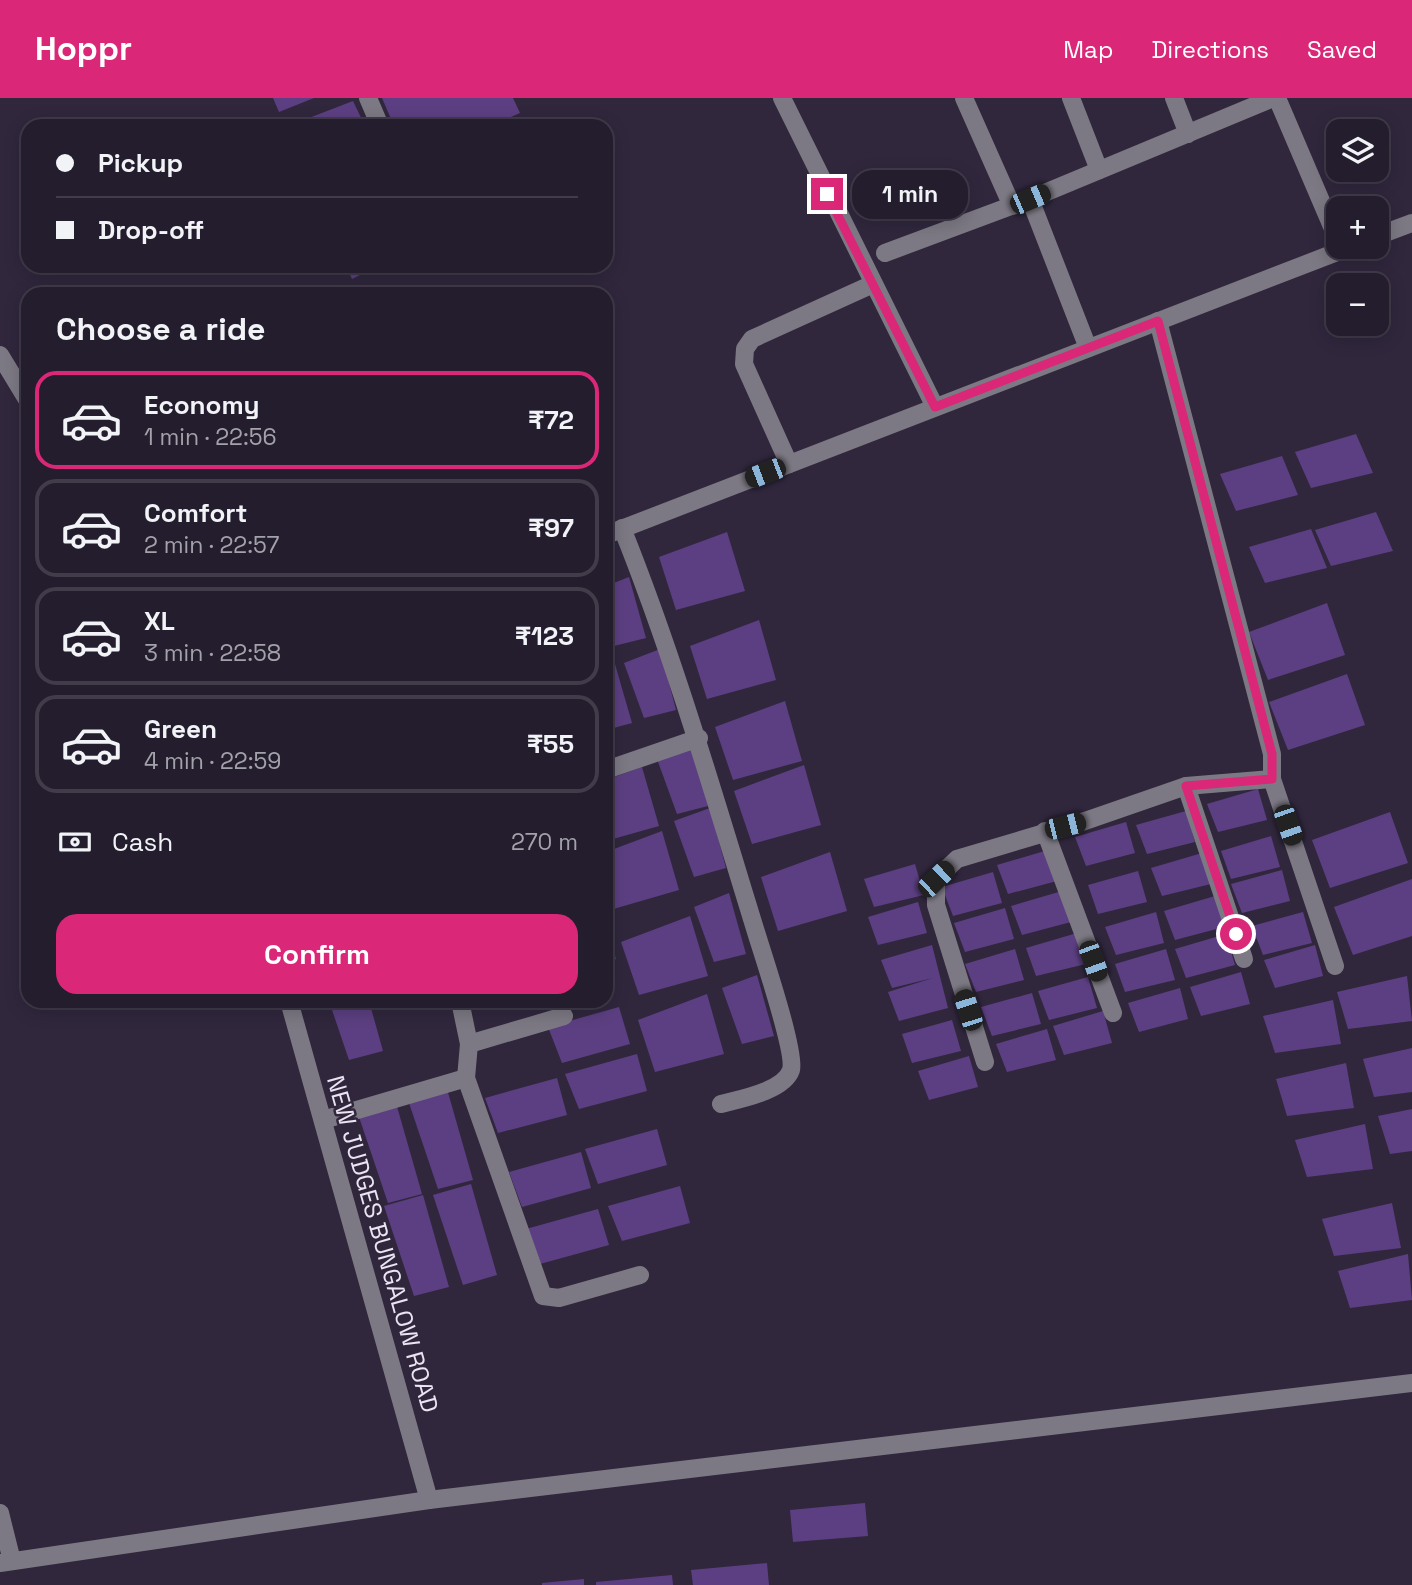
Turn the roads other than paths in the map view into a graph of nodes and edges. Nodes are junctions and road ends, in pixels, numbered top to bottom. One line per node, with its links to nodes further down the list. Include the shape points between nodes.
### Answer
1 (368, 98): 7 (street)
2 (782, 98): 17 (street)
3 (964, 98): 11 (street)
4 (1071, 98): 9 (street)
5 (1174, 98): 8 (street)
6 (1275, 98): 8 (street); 12 (street)
7 (377, 119)
8 (1188, 134): 9 (street)
9 (1099, 170): 10 (street)
10 (1030, 199): 11 (street); 19 (street)
11 (1012, 206): 15 (street)
12 (1326, 210)
13 (1412, 223): 14 (street)
14 (1389, 232)
15 (885, 253)
16 (1326, 254): 18 (street)
17 (873, 284): 22 (street); 23 (street, via 752,339 745,349 744,363)
18 (1158, 321): 19 (street); 27 (street, via 1272,754)
19 (1088, 348): 22 (street)
20 (0, 355): 21 (street)
21 (21, 390)
22 (935, 407): 23 (street)
23 (789, 464): 24 (street)
24 (614, 531): 25 (street, via 660,622)
25 (699, 738): 26 (street); 39 (street, via 782,1018 792,1069 768,1091)
26 (613, 768)
27 (1272, 779): 28 (street); 31 (street)
28 (1186, 786): 29 (street); 30 (street)
29 (1045, 831): 34 (street); 37 (street, via 957,859 936,879 936,905)
30 (1244, 959)
31 (1335, 966)
32 (291, 1008): 40 (street, NEW JUDGES BUNGALOW ROAD)
33 (461, 1008): 36 (street)
34 (1112, 1013)
35 (564, 1016): 36 (street)
36 (469, 1044): 38 (street)
37 (985, 1062)
38 (466, 1078): 40 (street); 41 (street, via 543,1296 559,1298)
39 (721, 1104)
40 (323, 1120): 43 (street, NEW JUDGES BUNGALOW ROAD)
41 (640, 1275)
42 (1412, 1383): 43 (street)
43 (429, 1500): 45 (street)
44 (0, 1513): 45 (street)
45 (6, 1562)

